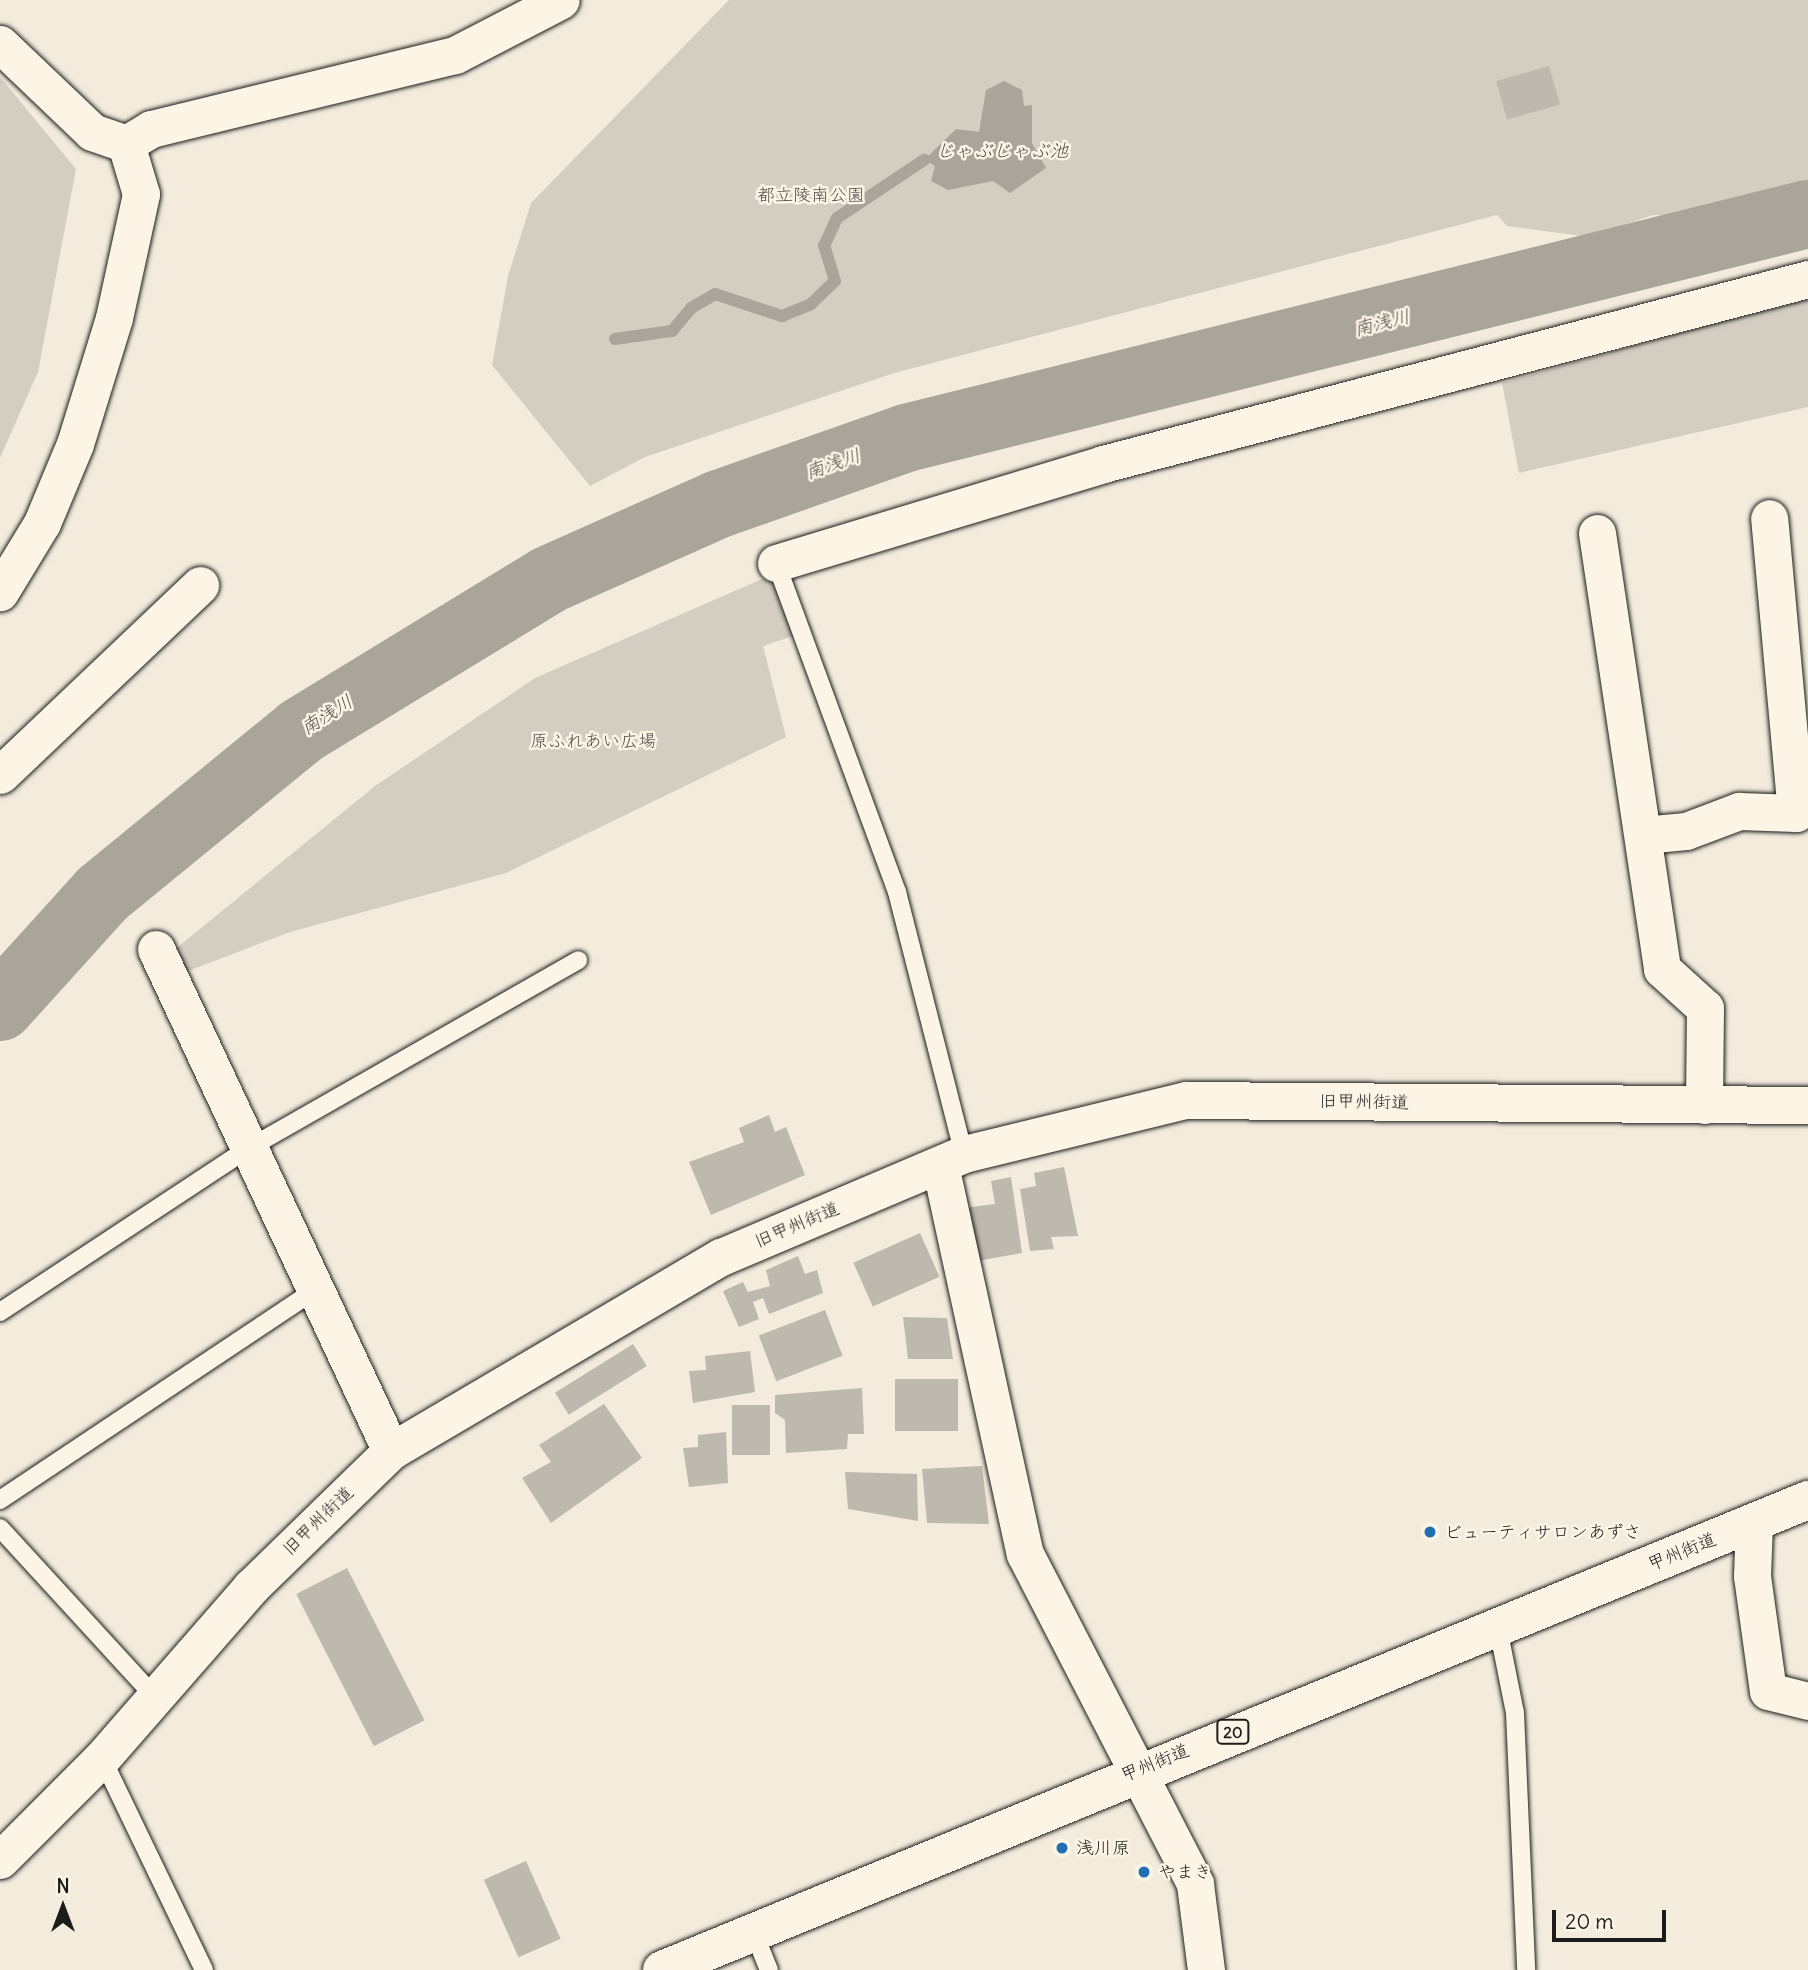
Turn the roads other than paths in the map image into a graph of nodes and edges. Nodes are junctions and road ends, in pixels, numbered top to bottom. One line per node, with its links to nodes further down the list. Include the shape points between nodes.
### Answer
1 (561, 0): 3 (street, via 455,55 151,129)
2 (0, 44): 3 (street, via 92,132)
3 (126, 144): 9 (street, via 141,194 111,330 57,492)
4 (1808, 279): 7 (street, via 1103,464)
5 (1769, 518): 11 (street, via 1796,813 1739,811 1686,831)
6 (1597, 533): 11 (street)
7 (776, 563): 17 (lane, via 897,892)
8 (200, 585): 10 (street)
9 (0, 592)
10 (0, 775)
11 (1643, 835): 14 (street, via 1662,970 1705,1008)
12 (156, 949): 16 (street)
13 (578, 960): 16 (lane)
14 (1704, 1105): 15 (street, 旧甲州街道); 17 (street, 旧甲州街道, via 1186,1100)
15 (1808, 1105)
16 (249, 1148): 18 (street); 19 (lane)
17 (952, 1159): 20 (street, 旧甲州街道, via 721,1257); 29 (street, via 1025,1554)
18 (316, 1289): 20 (street); 21 (lane)
19 (0, 1312)
20 (391, 1451): 26 (street, 旧甲州街道, via 251,1587)
21 (0, 1500)
22 (1808, 1500): 23 (highway, 甲州街道 / 20)
23 (1754, 1522): 25 (highway, 甲州街道 / 20); 27 (street, via 1752,1576 1768,1691)
24 (0, 1528): 26 (lane)
25 (1498, 1628): 29 (highway, 甲州街道 / 20); 36 (lane, via 1515,1713)
26 (153, 1695): 28 (street, 旧甲州街道)
27 (1808, 1701)
28 (103, 1758): 30 (street, 旧甲州街道); 32 (lane)
29 (1141, 1769): 31 (highway, 甲州街道 / 20); 35 (street, via 1195,1884)
30 (0, 1860)
31 (754, 1933): 33 (highway, 甲州街道 / 20); 34 (lane)
32 (204, 1970)
33 (662, 1970)
34 (769, 1970)
35 (1206, 1970)
36 (1526, 1970)

